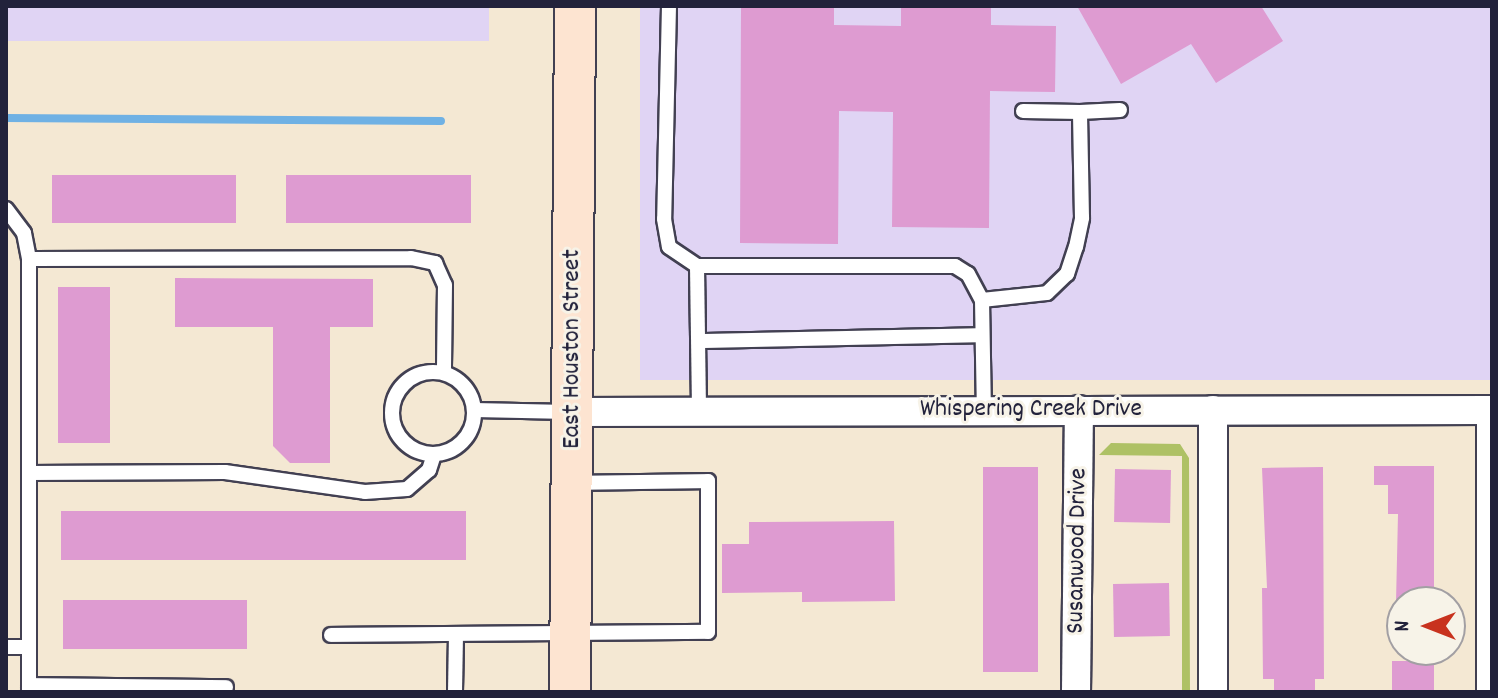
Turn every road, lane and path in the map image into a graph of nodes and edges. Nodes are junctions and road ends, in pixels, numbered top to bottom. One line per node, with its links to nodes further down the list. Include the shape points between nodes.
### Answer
1 (575, 6): 19 (main road, East Houston Street)
2 (669, 6): 8 (lane, via 664,219 669,247)
3 (1120, 110): 5 (lane)
4 (1023, 111): 5 (lane)
5 (1080, 112): 9 (lane, via 1082,218 1067,274 1047,293)
6 (6, 209): 7 (lane, via 24,233)
7 (29, 259): 12 (lane, via 411,258 435,263 445,285); 21 (lane)
8 (697, 266): 9 (lane, via 955,266 968,274); 11 (lane)
9 (982, 300): 10 (lane)
10 (982, 335): 11 (lane); 14 (lane)
11 (699, 341): 18 (lane)
12 (444, 372): 13 (lane, via 462,384); 20 (lane, via 408,380 392,405 396,434 406,445)
13 (474, 410): 19 (lane); 20 (lane, via 473,424 458,446)
14 (984, 410): 15 (street, Whispering Creek Drive); 18 (street, Whispering Creek Drive)
15 (1079, 410): 16 (street, Whispering Creek Drive); 32 (street, Susanwood Drive)
16 (1213, 410): 17 (street, Whispering Creek Drive); 33 (street)
17 (1492, 410): 34 (street)
18 (699, 411): 19 (street, Whispering Creek Drive)
19 (572, 412): 22 (main road, East Houston Street)
20 (434, 455): 21 (lane, via 429,470 407,489 365,492 225,472)
21 (29, 473): 27 (lane)
22 (572, 483): 25 (main road, East Houston Street); 25 (lane, via 708,481 708,632)
23 (331, 635): 24 (lane)
24 (456, 635): 25 (lane); 30 (lane)
25 (570, 635): 31 (main road, East Houston Street)
26 (6, 647): 27 (lane)
27 (29, 647): 29 (lane)
28 (226, 687): 29 (lane)
29 (29, 688)
30 (455, 692)
31 (570, 692)
32 (1076, 692)
33 (1213, 692)
34 (1491, 692)

